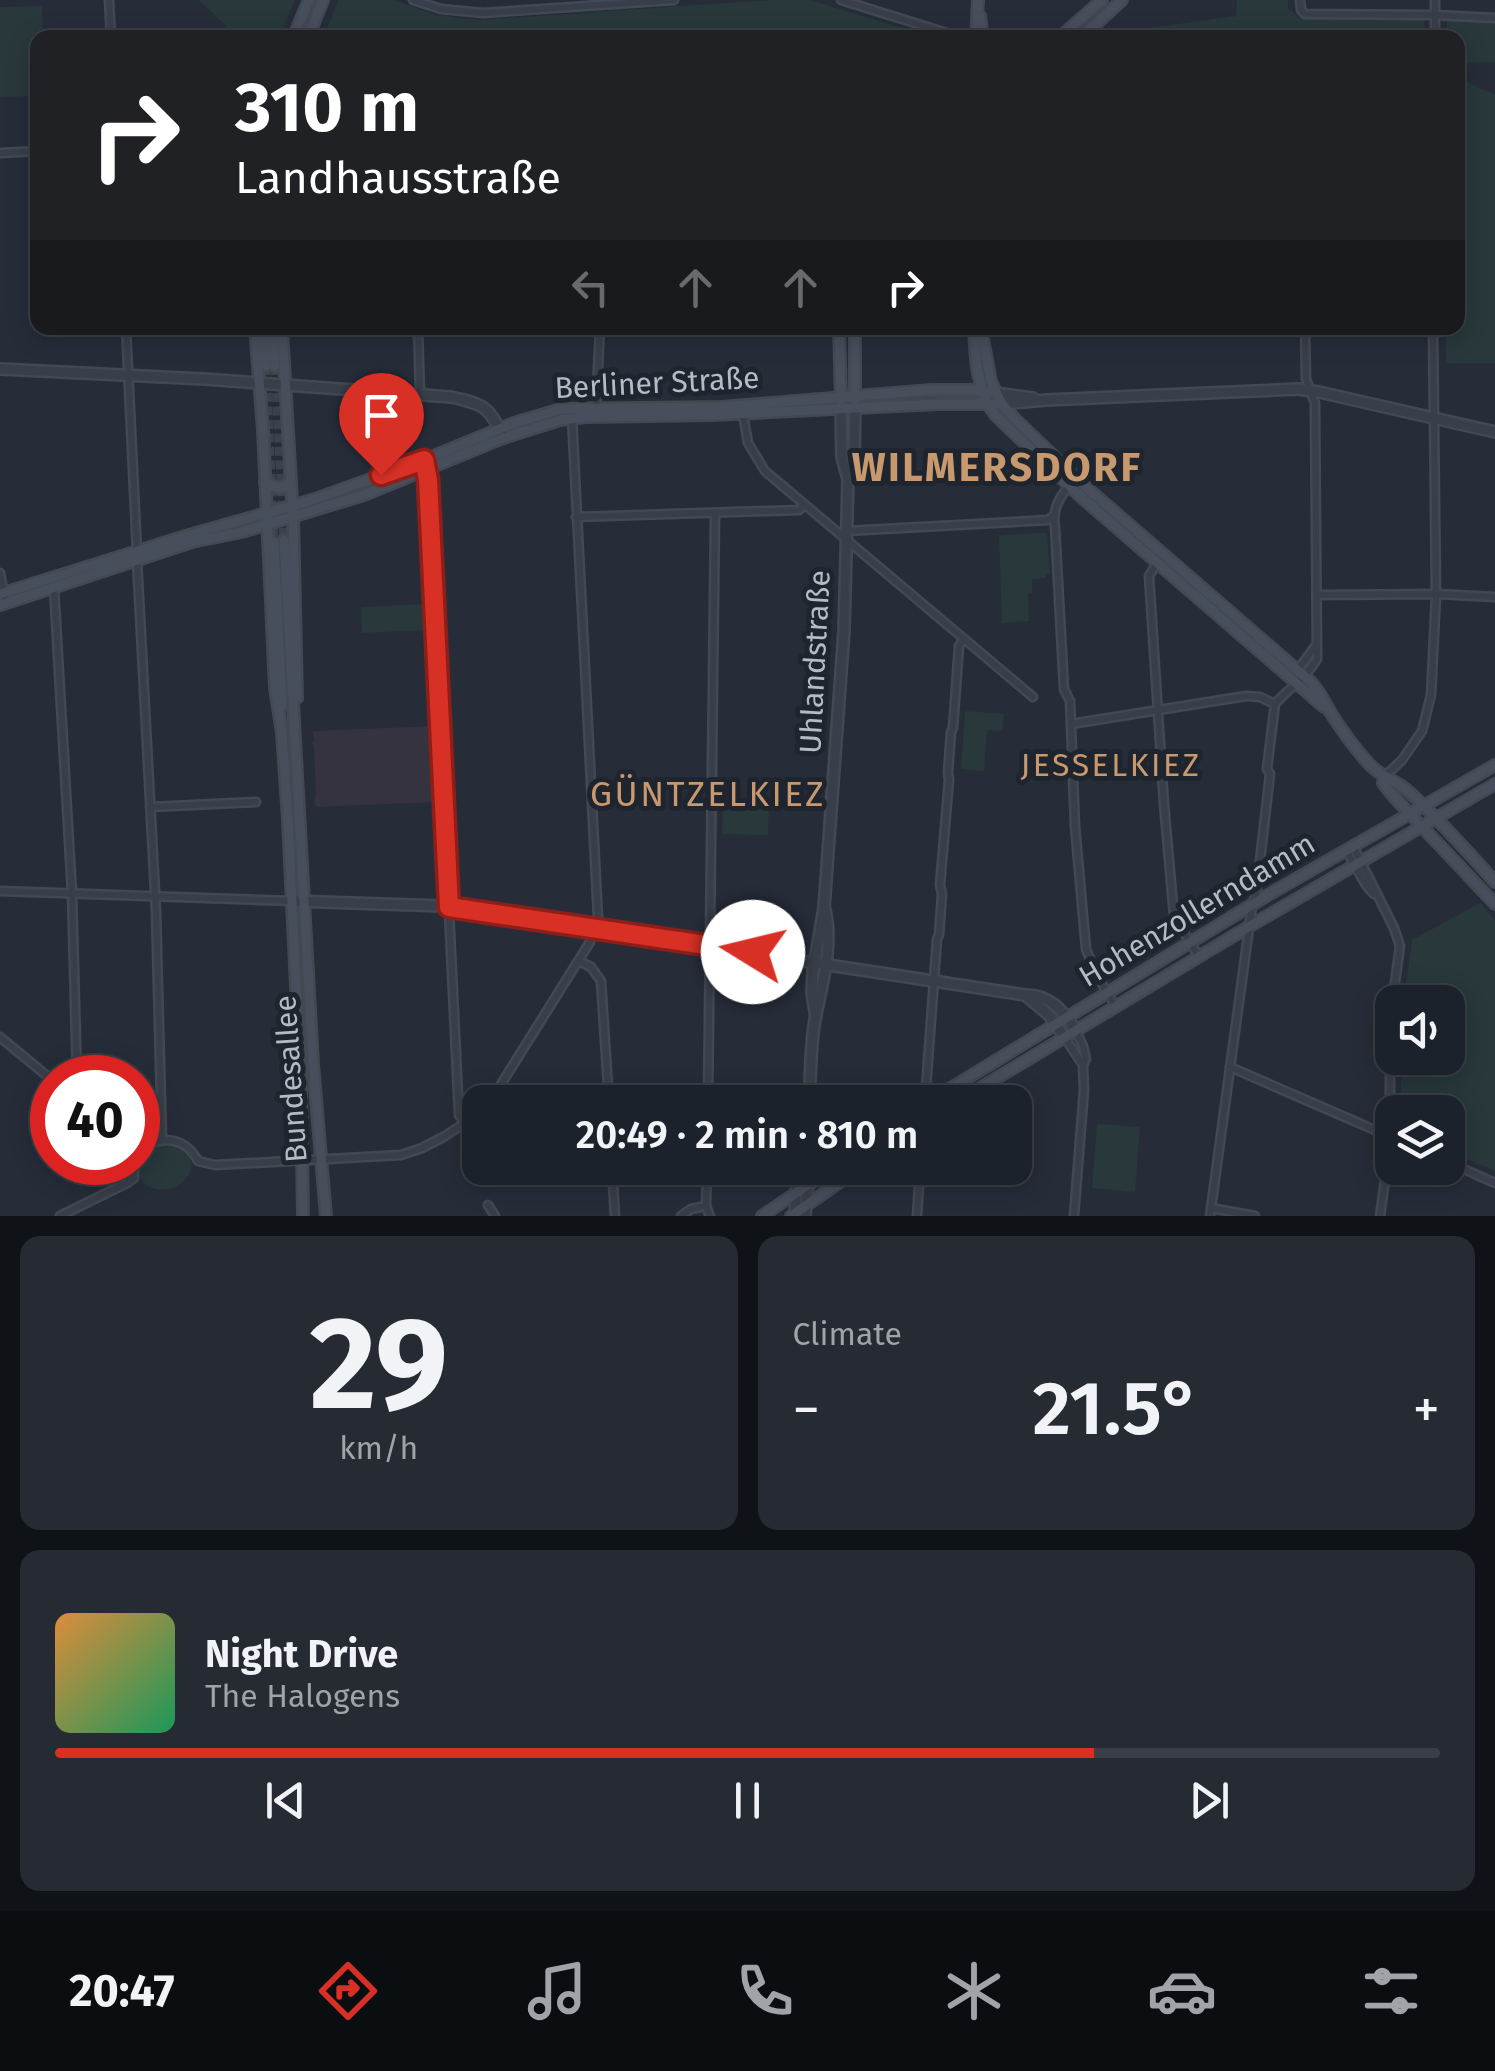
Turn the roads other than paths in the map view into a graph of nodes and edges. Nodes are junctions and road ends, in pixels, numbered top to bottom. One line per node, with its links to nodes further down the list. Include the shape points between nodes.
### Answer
1 (109, 0): 15 (street)
2 (309, 0): 16 (main road)
3 (323, 0): 17 (main road)
4 (413, 0): 12 (street, via 468,13)
5 (674, 0): 12 (street)
6 (841, 0): 18 (street)
7 (1102, 0): 20 (main road)
8 (1122, 0): 21 (main road)
9 (1300, 0): 13 (street, via 1304,14)
10 (1435, 0): 13 (street)
11 (978, 2): 19 (main road)
12 (593, 3)
13 (1435, 15): 14 (street); 22 (street)
14 (1495, 18)
15 (111, 30)
16 (297, 30)
17 (311, 30)
18 (937, 30)
19 (979, 30)
20 (1068, 30)
21 (1089, 30)
22 (1435, 30)
23 (30, 152): 24 (street)
24 (0, 154)
25 (126, 335): 39 (street)
26 (255, 335): 40 (main road, Bundesallee)
27 (265, 335): 28 (main road, via 271,366)
28 (273, 335)
29 (282, 335): 41 (main road, Bundesallee)
30 (418, 335): 45 (street)
31 (600, 335): 51 (street)
32 (839, 335): 47 (main road, Uhlandstraße)
33 (855, 335): 46 (main road, Uhlandstraße)
34 (977, 335): 43 (main road)
35 (980, 335): 44 (main road)
36 (1305, 335): 42 (street)
37 (1434, 335): 56 (street)
38 (0, 370): 39 (street)
39 (129, 374): 40 (street); 73 (street)
40 (258, 382): 41 (street); 62 (main road, Bundesallee)
41 (285, 384): 45 (street); 61 (main road, Bundesallee)
42 (1311, 391): 48 (street, Berliner Straße); 56 (street, Berliner Straße); 78 (street)
43 (983, 392): 44 (main road, Berliner Straße); 46 (main road, Berliner Straße); 49 (main road)
44 (996, 393): 48 (street, Berliner Straße); 50 (main road)
45 (420, 394): 58 (street, via 479,404)
46 (855, 395): 47 (main road, Berliner Straße); 53 (main road, Uhlandstraße)
47 (841, 396): 51 (main road, Berliner Straße); 52 (main road, Uhlandstraße)
48 (1046, 400): 50 (street, Berliner Straße)
49 (987, 404): 50 (main road, Berliner Straße); 53 (main road, Berliner Straße); 63 (main road)
50 (1002, 404): 63 (main road)
51 (596, 408): 58 (main road, Berliner Straße, via 560,410)
52 (841, 408): 53 (main road, Berliner Straße); 54 (main road, Berliner Straße); 60 (street, Uhlandstraße)
53 (855, 408): 60 (street, Uhlandstraße)
54 (744, 414): 55 (main road, Berliner Straße); 65 (street, via 753,454)
55 (572, 418): 58 (main road, Berliner Straße); 69 (street)
56 (1433, 418): 57 (street, Berliner Straße); 77 (street)
57 (1495, 432)
58 (501, 433): 59 (main road, Berliner Straße)
59 (426, 466): 64 (main road, Berliner Straße); 70 (main road, Berliner Straße, via 364,496); 108 (street)
60 (848, 479): 72 (street, Uhlandstraße)
61 (291, 481): 62 (main road, via 278,488); 64 (main road, Bundesallee)
62 (266, 482): 66 (main road, Bundesallee)
63 (1072, 482): 68 (street); 74 (main road); 82 (main road)
64 (292, 505): 66 (main road, Berliner Straße); 70 (main road, Bundesallee)
65 (804, 505): 67 (street); 72 (street)
66 (266, 512): 71 (main road, Bundesallee); 73 (main road, Berliner Straße)
67 (715, 513): 69 (street); 114 (street)
68 (1052, 516): 72 (street); 86 (street)
69 (576, 517): 110 (street)
70 (293, 518): 71 (main road, Berliner Straße); 87 (main road, Bundesallee)
71 (266, 525): 73 (main road, Berliner Straße); 88 (main road, Bundesallee)
72 (843, 534): 81 (street); 117 (street, Uhlandstraße, via 844,641 824,908 828,926)
73 (137, 555): 76 (main road, Berliner Straße); 80 (main road, Berliner Straße); 94 (street)
74 (1157, 564): 82 (main road); 85 (street, via 1149,576)
75 (0, 573): 80 (street)
76 (54, 588): 80 (main road, Berliner Straße); 102 (street)
77 (1436, 594): 78 (street); 79 (street); 90 (street, via 1428,713 1416,742)
78 (1318, 595): 82 (street, via 1317,659)
79 (1495, 598)
80 (2, 599)
81 (964, 639): 83 (street); 118 (street, via 950,732)
82 (1299, 676): 84 (street); 90 (main road)
83 (1032, 697)
84 (1275, 704): 85 (street, via 1246,696); 107 (street)
85 (1157, 711): 86 (street); 113 (street, via 1174,916)
86 (1071, 724): 119 (street, via 1086,949)
87 (296, 731): 88 (main road, Bundesallee, via 279,542); 105 (main road, Bundesallee)
88 (282, 733): 104 (main road, Bundesallee)
89 (1495, 766): 93 (main road, Hohenzollerndamm)
90 (1384, 777): 93 (main road); 95 (main road)
91 (1495, 784): 96 (main road, Hohenzollerndamm)
92 (256, 802): 94 (street)
93 (1422, 806): 95 (main road, Hohenzollerndamm); 96 (main road)
94 (150, 807): 103 (street)
95 (1410, 814): 97 (main road); 98 (main road, Hohenzollerndamm)
96 (1435, 818): 97 (main road, Hohenzollerndamm); 100 (main road)
97 (1421, 826): 99 (main road, Hohenzollerndamm); 106 (main road)
98 (1350, 848): 99 (street); 107 (main road, Hohenzollerndamm)
99 (1357, 862): 109 (main road, Hohenzollerndamm); 138 (street, via 1399,940)
100 (1495, 882)
101 (0, 891): 102 (street)
102 (72, 893): 103 (street); 127 (street)
103 (154, 896): 104 (street); 142 (street)
104 (292, 901): 105 (street); 111 (main road, Bundesallee)
105 (305, 902): 108 (street); 112 (main road, Bundesallee)
106 (1495, 904)
107 (1252, 906): 109 (street); 113 (main road, Hohenzollerndamm)
108 (449, 907): 110 (street); 139 (street)
109 (1250, 926): 115 (main road, Hohenzollerndamm); 130 (street)
110 (595, 928): 114 (street); 116 (street)
111 (294, 938): 112 (main road); 143 (main road, Bundesallee)
112 (307, 938): 144 (main road, Bundesallee)
113 (1190, 943): 115 (street); 119 (main road, Hohenzollerndamm)
114 (710, 946): 117 (street); 133 (street)
115 (1198, 956): 121 (main road, Hohenzollerndamm)
116 (580, 960): 131 (street); 132 (street, via 601,981)
117 (820, 962): 118 (street); 134 (street, Uhlandstraße, via 812,993)
118 (934, 980): 120 (street); 135 (street)
119 (1108, 993): 121 (street); 122 (main road, Hohenzollerndamm)
120 (1025, 995): 122 (street, via 1049,1001); 123 (street)
121 (1116, 1007): 124 (main road, Hohenzollerndamm)
122 (1067, 1018): 123 (main road, Hohenzollerndamm); 124 (street)
123 (1056, 1024): 126 (street); 136 (main road, Hohenzollerndamm)
124 (1076, 1031): 126 (main road, Hohenzollerndamm); 129 (street, via 1086,1058)
125 (0, 1037): 128 (street)
126 (1065, 1038): 129 (street); 137 (main road, Hohenzollerndamm)
127 (76, 1055)
128 (30, 1062)
129 (1082, 1065): 170 (street)
130 (1230, 1067): 141 (street); 159 (street)
131 (501, 1085)
132 (608, 1085)
133 (708, 1085)
134 (810, 1085)
135 (927, 1085)
136 (954, 1085)
137 (986, 1085)
138 (1391, 1095)
139 (462, 1121)
140 (462, 1125): 144 (street, via 409,1153)
141 (1375, 1130)
142 (162, 1140): 143 (street, via 184,1144 198,1162 215,1165)
143 (301, 1160): 144 (street); 162 (main road, Bundesallee)
144 (322, 1160): 163 (main road, Bundesallee)
145 (1465, 1170): 146 (street)
146 (1495, 1183)
147 (123, 1185): 161 (street)
148 (613, 1185): 165 (street)
149 (707, 1185): 158 (street)
150 (797, 1185): 156 (street)
151 (806, 1185): 156 (main road)
152 (808, 1185): 160 (street)
153 (837, 1185): 160 (main road)
154 (919, 1185): 169 (street)
155 (1384, 1185): 172 (street)
156 (796, 1192): 160 (street); 168 (main road)
157 (488, 1205): 164 (street)
158 (706, 1206): 166 (street); 167 (street)
159 (1210, 1212): 171 (street)
160 (798, 1213)
161 (60, 1216)
162 (303, 1216)
163 (326, 1216)
164 (495, 1216)
165 (615, 1216)
166 (680, 1216)
167 (710, 1216)
168 (762, 1216)
169 (916, 1216)
170 (1074, 1216)
171 (1255, 1216)
172 (1380, 1216)

